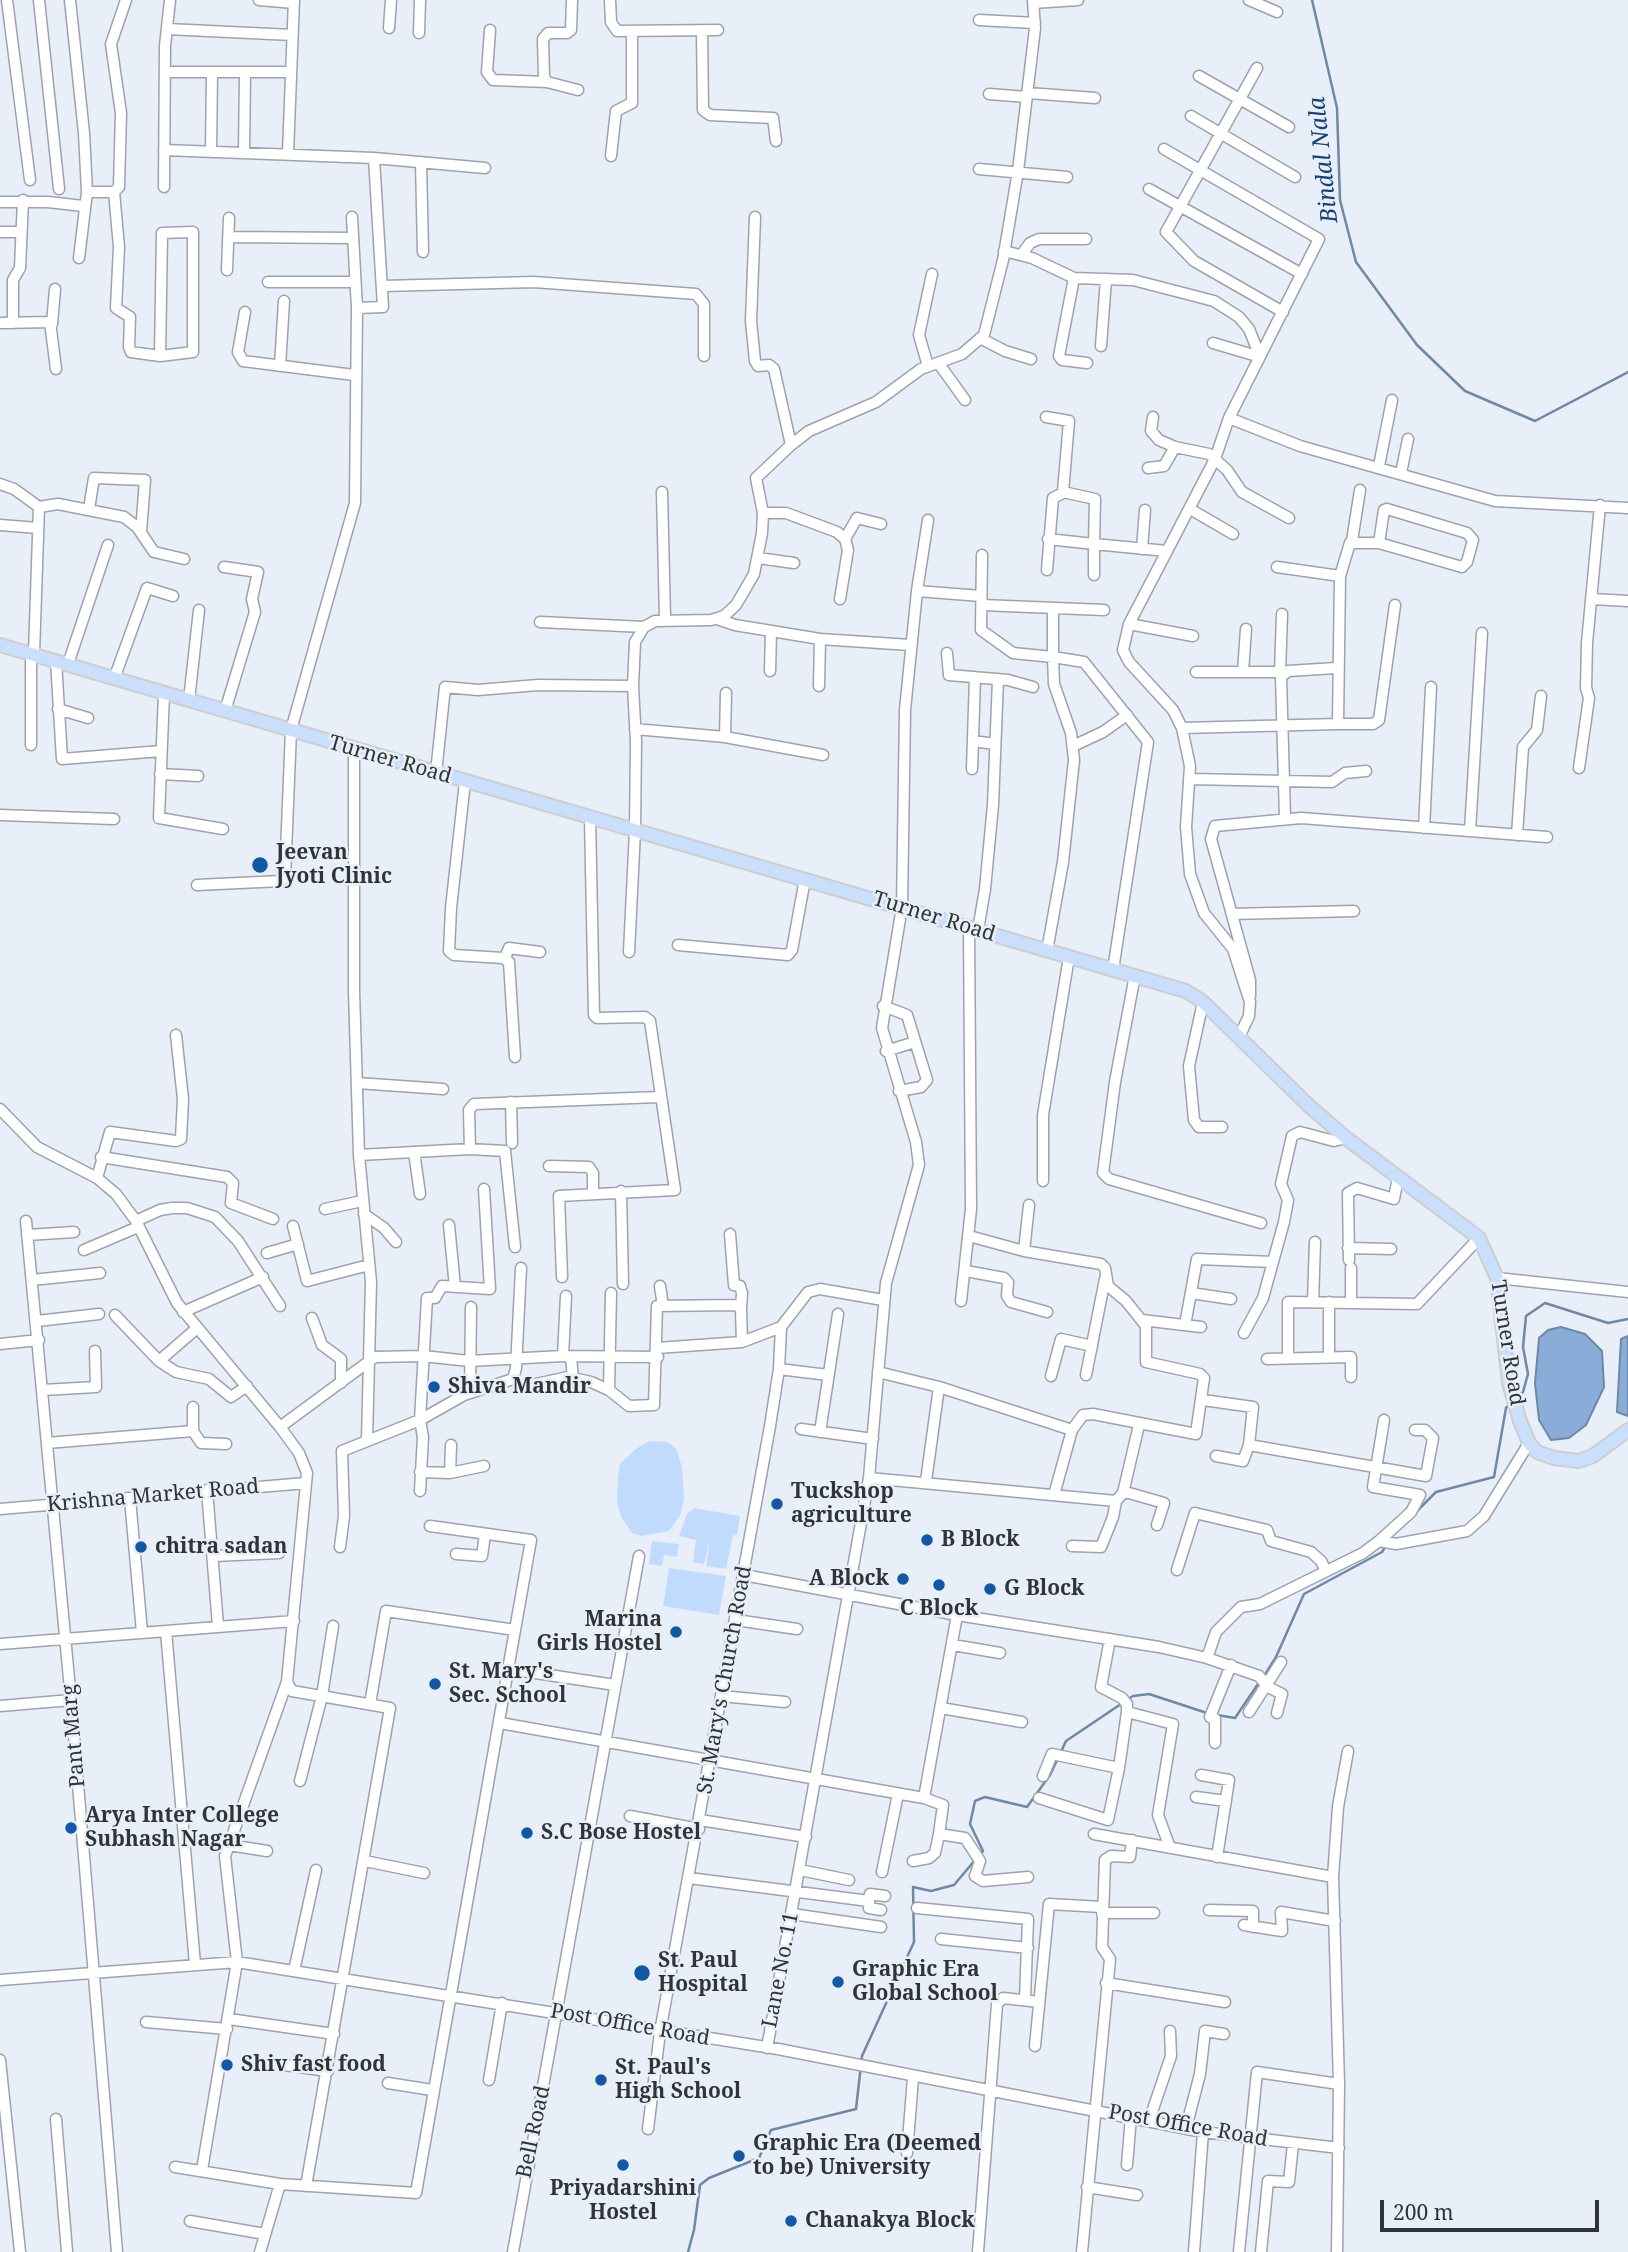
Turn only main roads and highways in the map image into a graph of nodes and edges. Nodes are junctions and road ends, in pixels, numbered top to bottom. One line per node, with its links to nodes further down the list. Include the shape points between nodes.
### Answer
1 (0, 645): 2 (main road, Turner Road, via 1186,991 1346,1138 1479,1238 1497,1278 1509,1383 1520,1421 1537,1452 1578,1461 1593,1456)
2 (1628, 1430)

